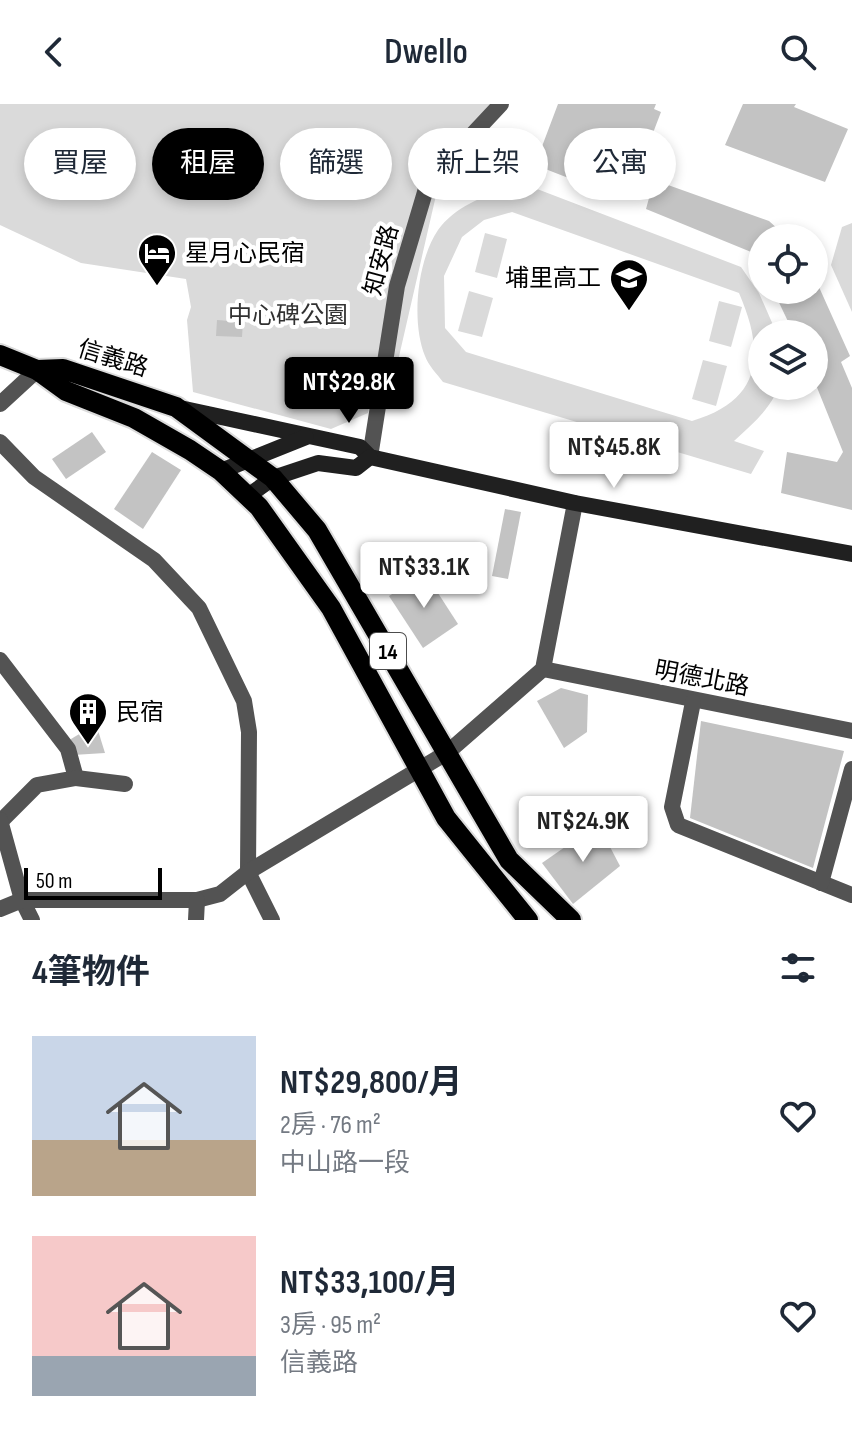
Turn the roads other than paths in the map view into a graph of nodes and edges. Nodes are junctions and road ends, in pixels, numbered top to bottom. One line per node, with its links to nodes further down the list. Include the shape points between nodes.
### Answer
1 (501, 104): 8 (street, 知安路, via 428,182 397,286)
2 (0, 355): 3 (main road, 14)
3 (37, 370): 4 (street); 5 (main road, 信義路 / 14, via 63,369); 10 (main road, 信義路 / 14, via 66,391 134,418)
4 (0, 404)
5 (176, 407): 6 (street); 9 (main road, 信義路 / 14)
6 (306, 437): 8 (street, via 360,447); 9 (street)
7 (0, 442): 25 (street, via 34,477 154,560 199,608 244,701 249,732)
8 (370, 457): 11 (street, via 356,468 318,463); 13 (street)
9 (247, 459): 10 (street); 11 (main road, 信義路 / 14)
10 (221, 471): 12 (main road, 信義路 / 14)
11 (273, 478): 12 (street); 19 (main road, 信義路 / 14, via 317,530)
12 (248, 496): 20 (main road, 信義路 / 14, via 331,608)
13 (575, 503): 14 (street); 16 (street)
14 (852, 554)
15 (0, 660): 22 (street, via 68,749)
16 (543, 669): 17 (street, 明德北路); 19 (street)
17 (693, 702): 18 (street, 明德北路); 26 (street, via 672,807 678,825)
18 (852, 731)
19 (448, 752): 20 (street); 35 (main road, 信義路 / 14, via 509,860)
20 (421, 768): 25 (street); 34 (main road, 信義路 / 14, via 446,818)
21 (852, 769): 26 (street)
22 (76, 778): 23 (street); 24 (street, via 37,785)
23 (125, 784)
24 (0, 820): 28 (street)
25 (248, 872): 29 (street, via 220,894); 33 (street)
26 (821, 883): 27 (street)
27 (852, 895)
28 (22, 900): 29 (street); 30 (street); 31 (street)
29 (197, 900): 32 (street)
30 (0, 909)
31 (32, 920)
32 (196, 920)
33 (272, 920)
34 (528, 920)
35 (571, 920)

